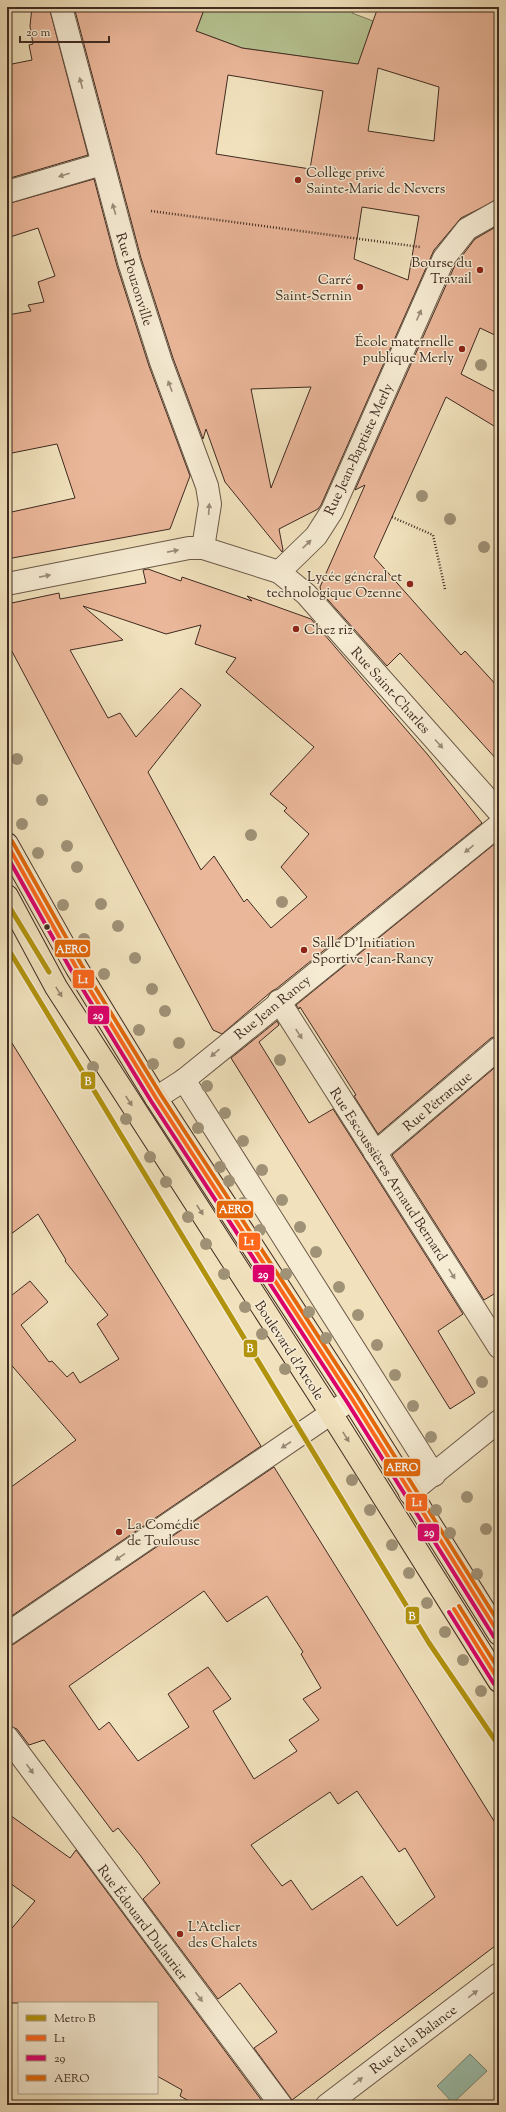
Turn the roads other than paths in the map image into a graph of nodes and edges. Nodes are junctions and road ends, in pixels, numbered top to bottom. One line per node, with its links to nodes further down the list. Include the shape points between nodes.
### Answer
1 (61, 7): 2 (street, Rue Pouzonville, one-way to 1)
2 (102, 164): 3 (street, one-way to 3); 5 (street, Rue Pouzonville, one-way to 2, via 210,504 207,486 161,362 129,262)
3 (7, 192)
4 (499, 211): 6 (street, Rue Jean-Baptiste Merly, one-way to 4, via 316,536 332,511 444,258 467,229)
5 (203, 548): 6 (street); 7 (street, one-way to 5, via 189,548)
6 (279, 572): 8 (street, Rue Saint-Charles, one-way to 8, via 306,594)
7 (7, 584)
8 (499, 812)
9 (499, 825): 12 (street, Rue Jean Rancy, one-way to 12)
10 (7, 844): 15 (main road, Boulevard d'Arcole, via 76,967)
11 (7, 896): 19 (main road, Boulevard d'Arcole, one-way to 19, via 56,987)
12 (279, 1001): 14 (street, Rue Jean Rancy, one-way to 14); 16 (street, Rue Escoussières Arnaud Bernard, one-way to 16)
13 (499, 1048): 16 (street, Rue Pétrarque)
14 (184, 1080): 15 (street, Rue Jean Rancy); 21 (street)
15 (156, 1098): 18 (main road, Boulevard d'Arcole)
16 (375, 1153): 17 (street, Rue Escoussières Arnaud Bernard, one-way to 17)
17 (499, 1347)
18 (352, 1399): 19 (street); 22 (main road, Boulevard d'Arcole)
19 (332, 1414): 23 (street, one-way to 23); 25 (main road, Boulevard d'Arcole, one-way to 25)
20 (499, 1421): 21 (street)
21 (434, 1475): 22 (street)
22 (410, 1493): 24 (main road, Boulevard d'Arcole)
23 (7, 1634)
24 (499, 1634)
25 (499, 1682)
26 (7, 1737): 28 (street, Rue Édouard Dulaurier, one-way to 28)
27 (499, 1974): 29 (street, Rue de la Balance, one-way to 27)
28 (280, 2105)
29 (327, 2105)

